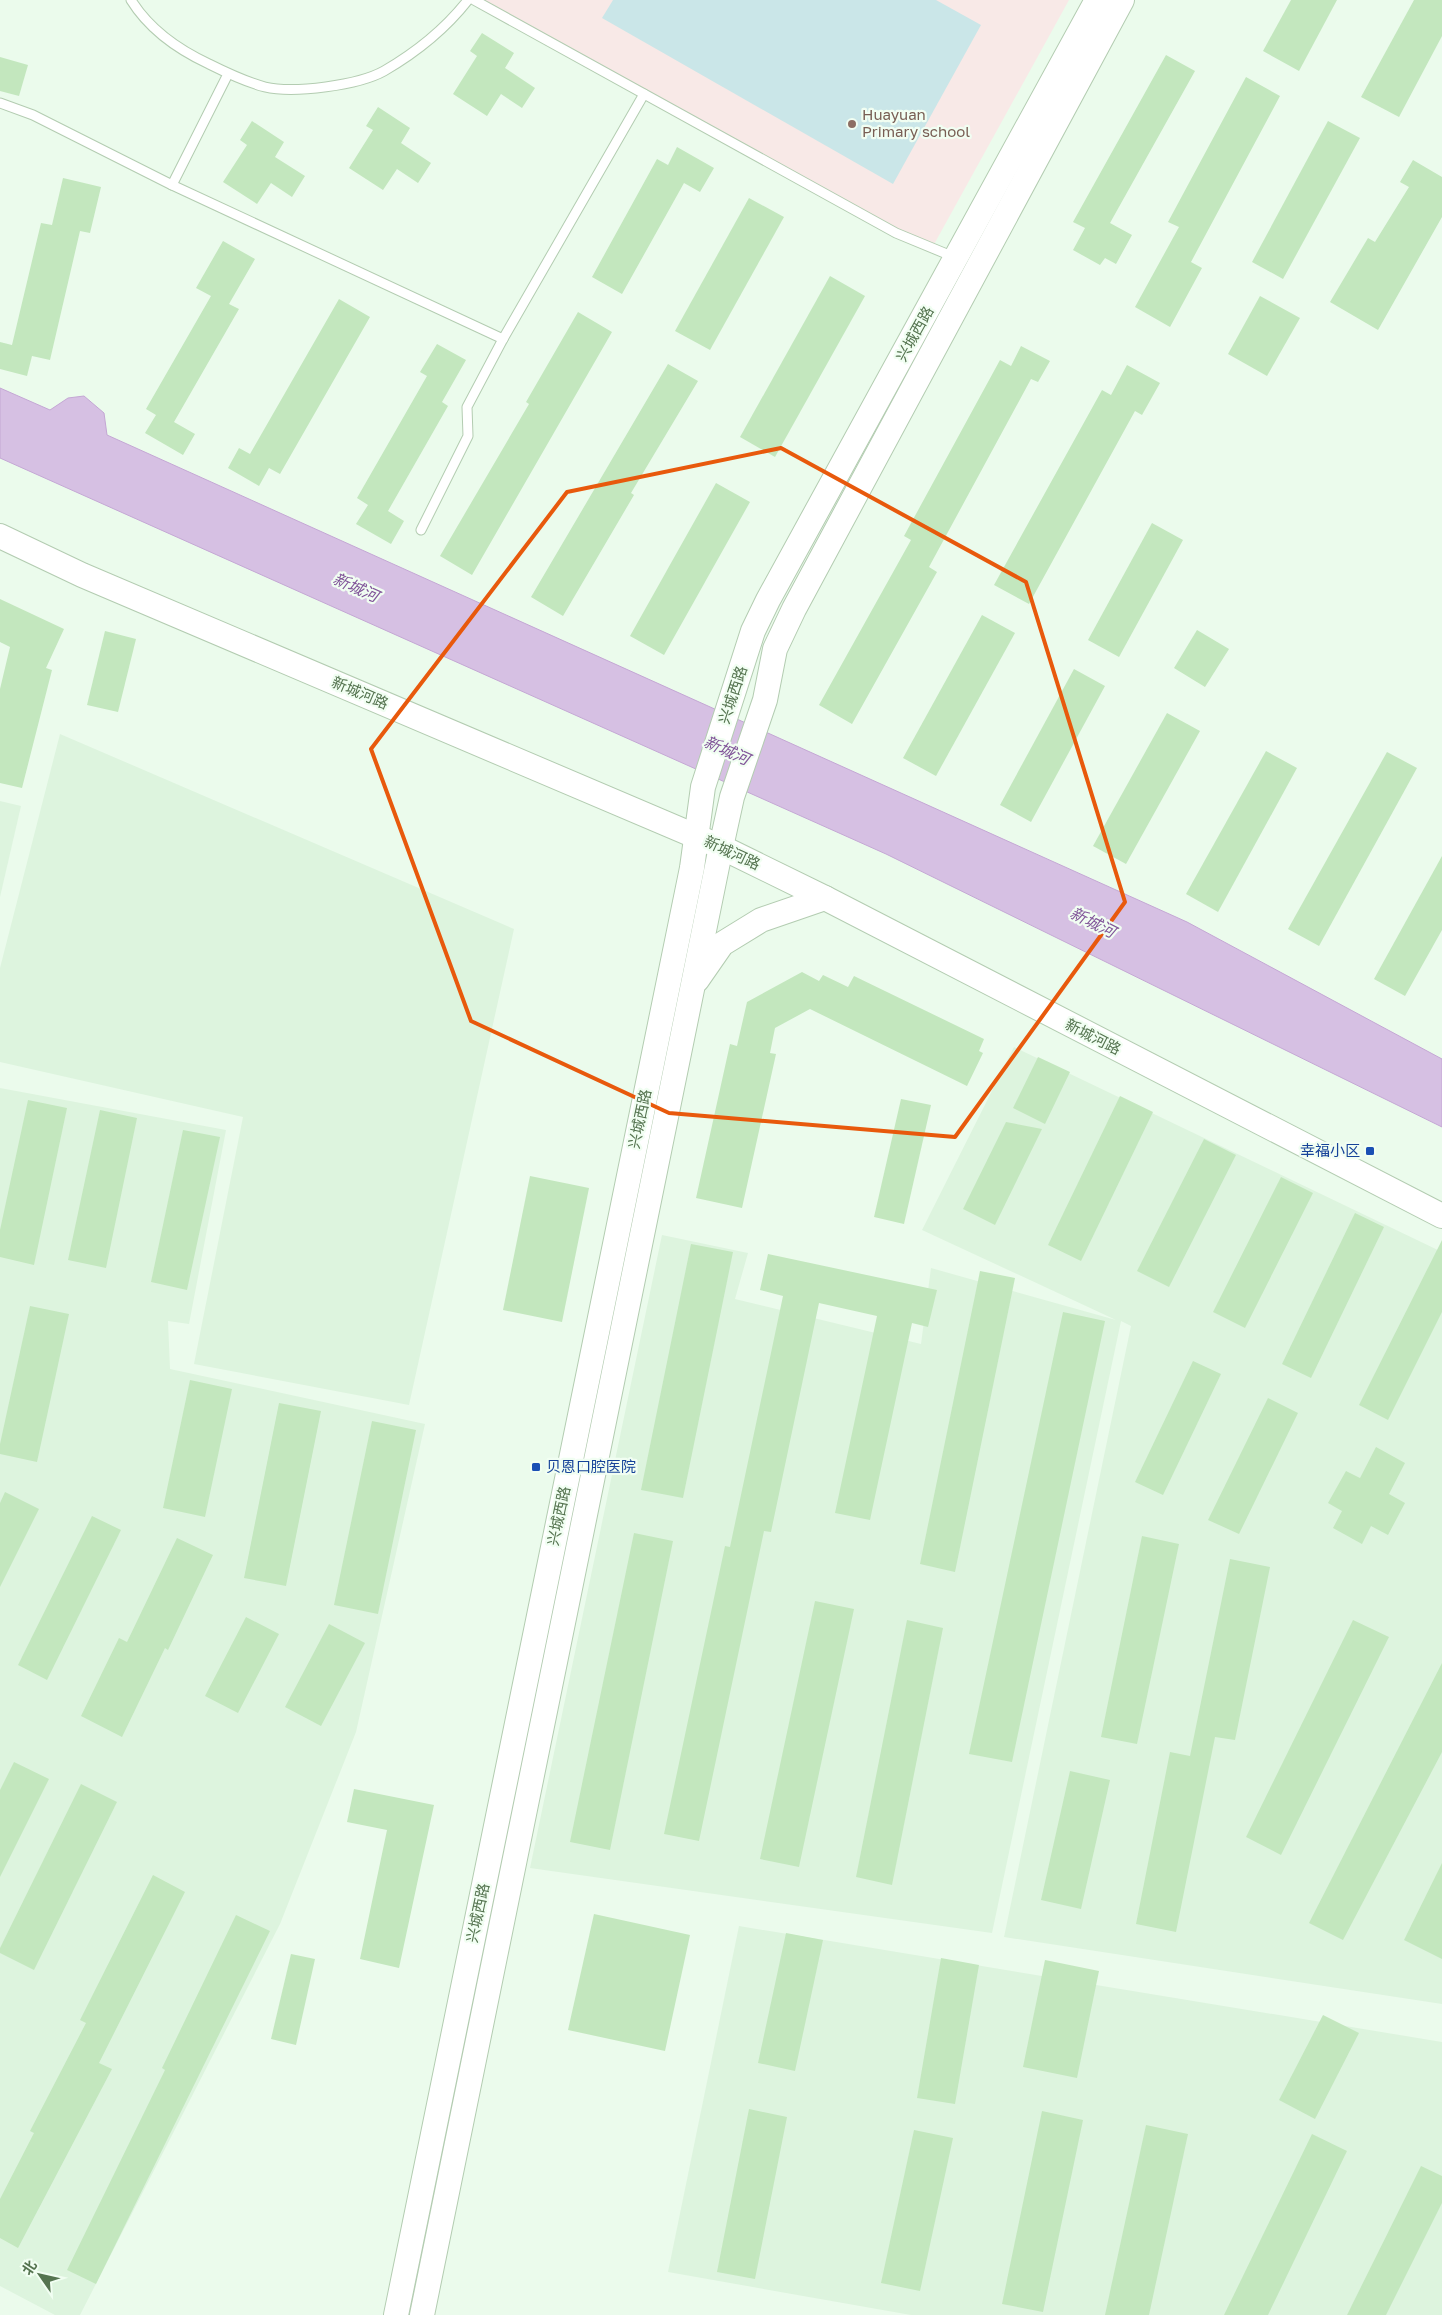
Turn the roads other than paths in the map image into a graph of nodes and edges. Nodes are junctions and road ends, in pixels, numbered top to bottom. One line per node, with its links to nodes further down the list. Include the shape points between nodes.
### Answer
1 (132, 0): 6 (lane, via 140,14 171,43)
2 (468, 0): 6 (lane, via 420,47 383,72 305,90 266,87)
3 (474, 0): 7 (lane)
4 (1097, 0): 10 (street, 兴城西路)
5 (1122, 0): 10 (street, 兴城西路)
6 (228, 74): 9 (lane)
7 (644, 94): 10 (lane, via 896,233); 11 (lane)
8 (0, 103): 9 (lane, via 33,115)
9 (172, 185): 11 (lane)
10 (967, 263): 14 (street, 兴城西路, via 768,600 753,631 702,788); 15 (street, 兴城西路, via 775,649 759,716 732,797)
11 (503, 339): 12 (lane, via 467,408 468,436)
12 (421, 530)
13 (0, 536): 14 (street, 新城河路)
14 (696, 837): 15 (street, 新城河路); 19 (street, 兴城西路)
15 (720, 847): 16 (street, 新城河路); 17 (street, 兴城西路)
16 (825, 898): 17 (street, via 761,920 722,944); 18 (street, 新城河路)
17 (692, 988): 20 (street, 兴城西路)
18 (1442, 1216)
19 (396, 2315)
20 (422, 2315)

